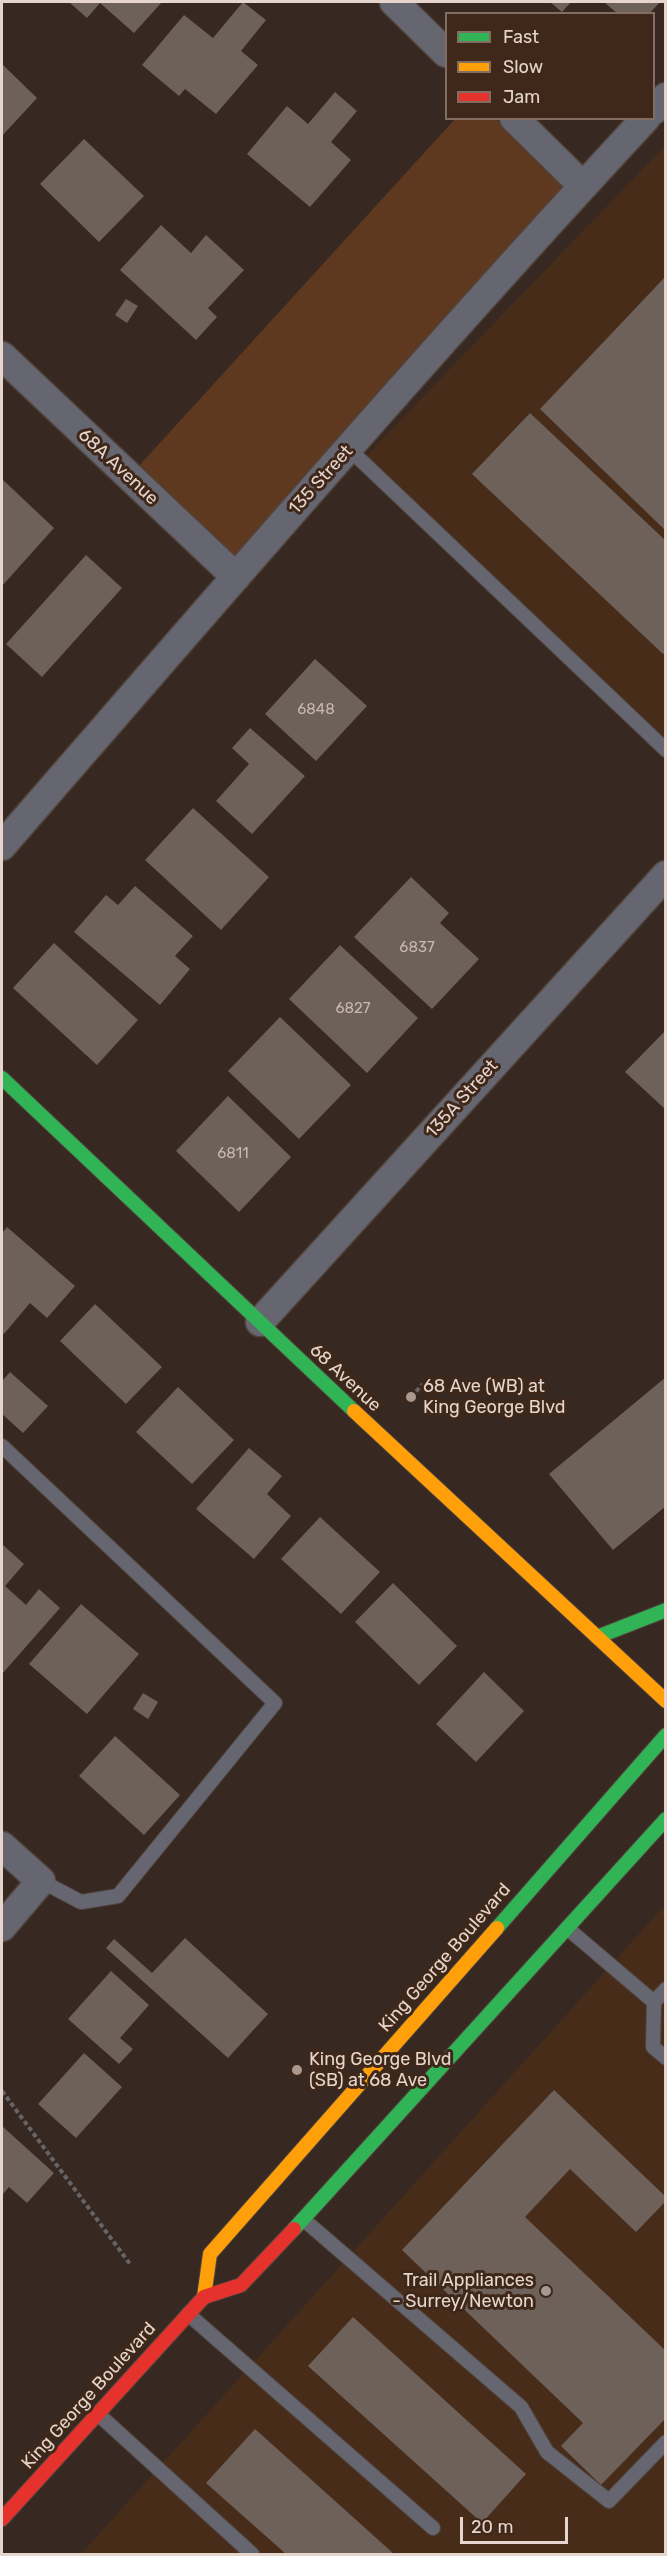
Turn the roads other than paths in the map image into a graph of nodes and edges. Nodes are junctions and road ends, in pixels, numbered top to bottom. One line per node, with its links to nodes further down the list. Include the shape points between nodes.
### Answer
1 (394, 2): 2 (street)
2 (445, 51)
3 (666, 97): 4 (street)
4 (655, 109)
5 (516, 120): 7 (street)
6 (644, 120): 7 (street, 135 Street)
7 (583, 186): 9 (street, 135 Street)
8 (2, 356): 10 (street, 68A Avenue)
9 (349, 449): 10 (street, 135 Street); 11 (lane)
10 (236, 577): 12 (street, 135 Street)
11 (666, 750)
12 (2, 846)
13 (666, 875): 15 (street, 135A Street)
14 (2, 1078): 15 (main road, 68 Avenue)
15 (260, 1322): 18 (main road, 68 Avenue)
16 (2, 1446): 25 (lane, via 275,1703 118,1896 81,1902)
17 (666, 1610): 18 (main road)
18 (597, 1637): 19 (main road, 68 Avenue)
19 (666, 1701)
20 (666, 1735): 32 (main road, King George Boulevard, via 210,2254)
21 (666, 1819): 24 (main road)
22 (2, 1846): 25 (street)
23 (645, 1861): 24 (main road)
24 (625, 1864): 27 (main road)
25 (41, 1881): 26 (street)
26 (2, 1927)
27 (567, 1928): 29 (lane); 31 (main road)
28 (666, 1989): 29 (lane)
29 (654, 2002): 30 (lane, via 653,2047)
30 (666, 2058)
31 (303, 2219): 32 (main road, via 241,2285); 35 (lane, via 521,2407 547,2452 609,2501)
32 (204, 2296): 33 (main road, King George Boulevard)
33 (188, 2314): 34 (main road, King George Boulevard); 37 (lane)
34 (96, 2413): 36 (main road, King George Boulevard); 38 (lane)
35 (666, 2442)
36 (2, 2519)
37 (432, 2528)
38 (252, 2554)

